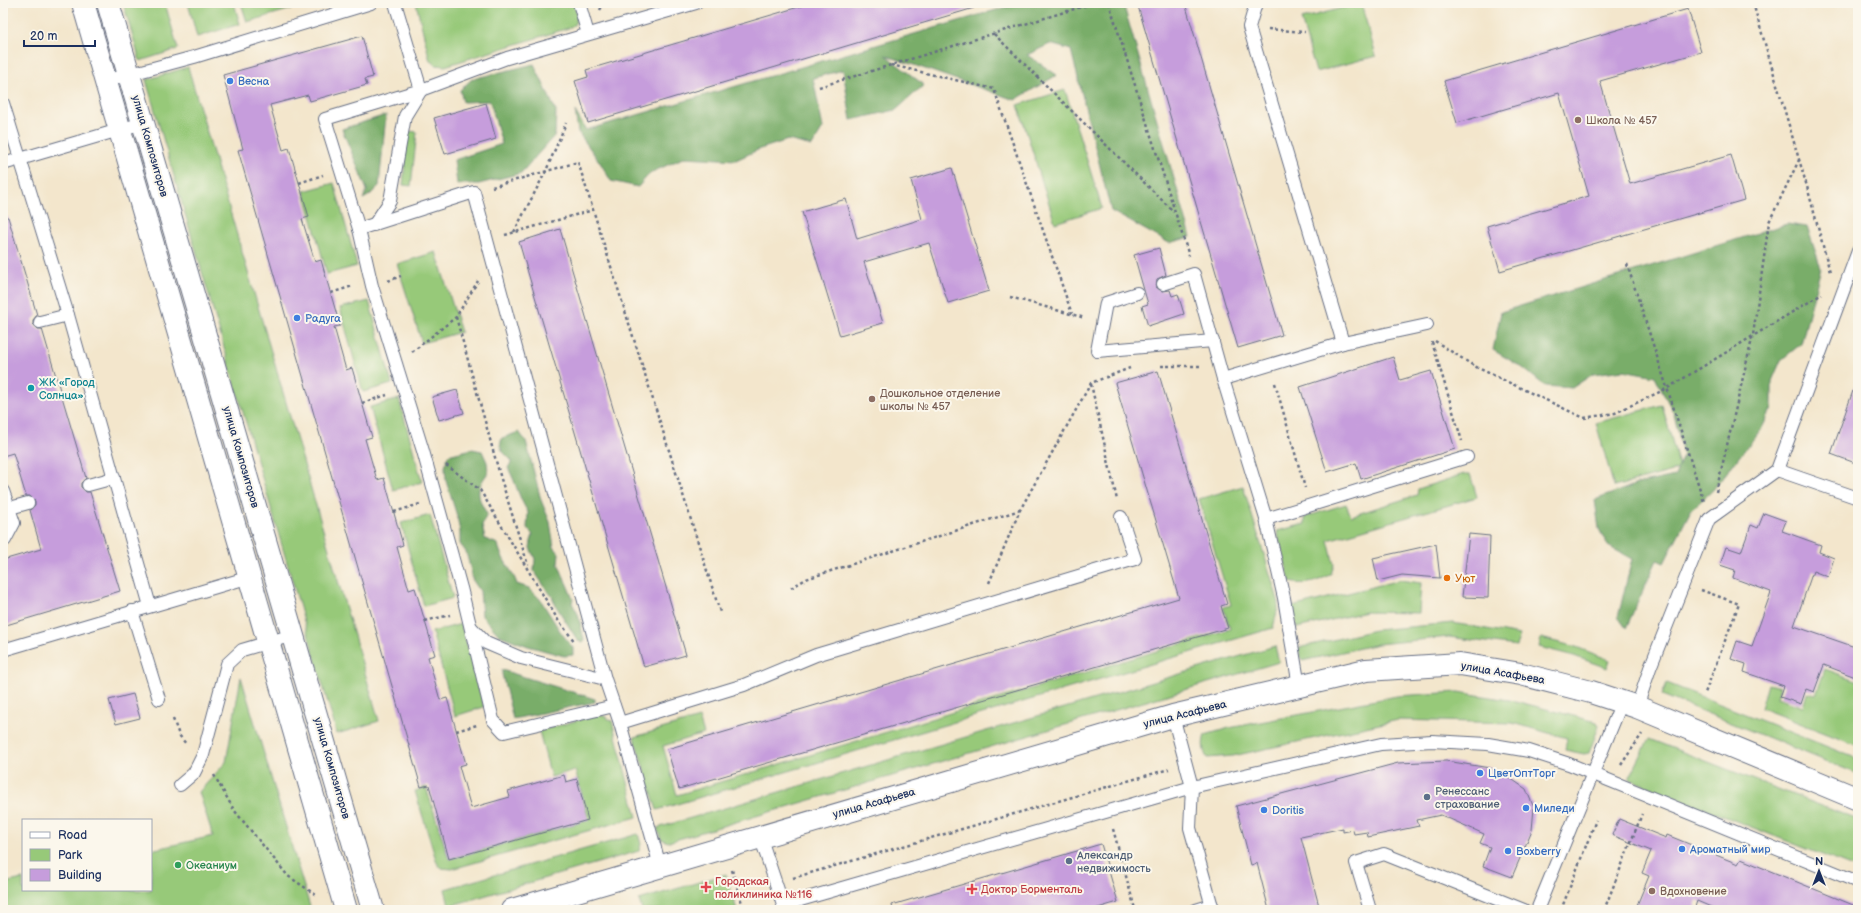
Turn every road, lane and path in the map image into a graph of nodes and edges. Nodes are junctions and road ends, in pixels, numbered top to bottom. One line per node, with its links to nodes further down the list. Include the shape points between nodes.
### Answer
1 (83, 3): 17 (street)
2 (108, 3): 16 (street, улица Композиторов)
3 (371, 3): 16 (lane)
4 (395, 3): 19 (lane)
5 (579, 3): 13 (lane)
6 (696, 3): 13 (lane)
7 (1094, 3): 14 (path)
8 (1110, 3): 32 (path)
9 (1256, 3): 11 (lane)
10 (1753, 3): 25 (path)
11 (1249, 27): 12 (path); 55 (lane)
12 (1305, 32)
13 (588, 34): 19 (lane, via 507,58)
14 (994, 34): 15 (path); 32 (path)
15 (891, 65): 18 (path); 47 (path, via 994,89)
16 (130, 74): 17 (lane); 21 (street, улица Композиторов)
17 (105, 80): 23 (street)
18 (819, 87)
19 (421, 90): 27 (lane, via 325,120); 33 (lane, via 405,116 390,201)
20 (3, 103): 24 (lane)
21 (143, 123): 23 (lane); 94 (street, улица Композиторов)
22 (566, 123): 28 (path)
23 (120, 130): 24 (lane); 84 (street)
24 (20, 159): 26 (lane); 48 (lane)
25 (1799, 160): 43 (path); 53 (path, via 1769,222)
26 (3, 164)
27 (341, 170): 29 (path); 34 (lane)
28 (546, 172): 30 (path); 31 (path, via 578,162); 35 (path)
29 (299, 183)
30 (474, 192): 33 (lane); 36 (lane)
31 (593, 210): 35 (path); 91 (path)
32 (1175, 213): 40 (path)
33 (374, 225): 34 (lane)
34 (359, 230): 41 (lane)
35 (514, 232): 36 (path)
36 (487, 240): 38 (lane)
37 (1858, 251): 43 (lane)
38 (492, 259): 49 (path); 98 (lane)
39 (1627, 264): 63 (path)
40 (1194, 274): 42 (lane); 54 (lane)
41 (371, 281): 44 (path); 56 (lane)
42 (1163, 284)
43 (1839, 289): 53 (path); 68 (lane)
44 (331, 293)
45 (1137, 293): 51 (lane, via 1106,303)
46 (1010, 297): 47 (path)
47 (1072, 314): 51 (path)
48 (68, 315): 50 (lane); 69 (lane)
49 (456, 317): 56 (path, via 408,356); 83 (path)
50 (40, 322)
51 (1101, 322): 54 (lane, via 1097,351)
52 (1427, 325): 55 (lane)
53 (1753, 335): 63 (path); 81 (path)
54 (1213, 342): 60 (lane)
55 (1342, 343): 58 (lane)
56 (396, 362): 64 (lane)
57 (1137, 365): 62 (path)
58 (1270, 365): 61 (lane); 75 (path)
59 (1159, 366): 60 (path)
60 (1220, 366): 61 (lane)
61 (1223, 379): 80 (lane)
62 (1091, 383): 77 (path); 79 (path)
63 (1666, 389): 67 (path, via 1615,413 1584,418 1474,366 1431,339); 81 (path)
64 (404, 390): 65 (path); 66 (lane)
65 (362, 403)
66 (423, 451): 73 (lane); 83 (path, via 440,460 480,490)
67 (1467, 457): 75 (lane)
68 (1777, 470): 72 (lane); 81 (lane)
69 (114, 478): 70 (lane); 87 (lane)
70 (88, 485)
71 (3, 491): 76 (lane)
72 (1858, 498)
73 (436, 499): 78 (path); 90 (lane)
74 (28, 503): 76 (lane)
75 (1310, 506): 80 (lane)
76 (10, 508): 82 (lane, via 14,523 6,540)
77 (1020, 510): 86 (path, via 806,579); 88 (path)
78 (394, 512)
79 (1121, 517): 88 (lane, via 1135,560)
80 (1266, 519): 99 (lane, via 1284,598)
81 (1709, 519): 85 (lane)
82 (3, 541)
83 (529, 569): 96 (path, via 558,620)
84 (250, 577): 87 (lane); 95 (street)
85 (1684, 584): 100 (path, via 1738,604); 102 (lane, via 1650,668)
86 (791, 588)
87 (150, 606): 89 (lane)
88 (979, 606): 106 (lane, via 816,655 744,685)
89 (132, 611): 97 (lane); 101 (lane)
90 (466, 611): 92 (path); 93 (lane)
91 (720, 612)
92 (425, 621)
93 (470, 626): 98 (lane, via 486,643 522,658); 103 (lane, via 493,720 504,732)
94 (293, 635): 95 (lane); 126 (street, улица Композиторов)
95 (269, 643): 108 (lane, via 242,650 227,664); 125 (street)
96 (577, 644)
97 (3, 650)
98 (605, 679): 103 (lane)
99 (1299, 686): 102 (street, улица Асафьева, via 1366,670 1460,664 1521,674); 104 (street, улица Асафьева)
100 (1705, 693)
101 (159, 699)
102 (1629, 704): 110 (lane); 115 (street, улица Асафьева)
103 (614, 706): 106 (lane)
104 (1173, 716): 109 (lane); 117 (street, улица Асафьева)
105 (174, 719): 108 (path, via 184,741)
106 (620, 723): 118 (lane)
107 (1642, 734): 111 (path)
108 (203, 755): 112 (lane, via 194,773); 122 (path, via 234,810 288,876)
109 (1186, 764): 113 (lane); 121 (path)
110 (1593, 774): 111 (lane); 113 (lane, via 1529,751 1488,744 1432,741 1381,744); 133 (lane)
111 (1611, 782): 114 (lane); 134 (path)
112 (180, 785)
113 (1192, 788): 123 (lane); 124 (lane, via 1190,828)
114 (1648, 797): 120 (lane); 135 (path)
115 (1858, 799)
116 (1113, 832): 129 (path, via 1135,909)
117 (760, 836): 118 (street, улица Асафьева); 121 (lane)
118 (660, 866): 127 (street, улица Асафьева)
119 (732, 870): 128 (path)
120 (1858, 882)
121 (776, 883): 123 (lane)
122 (316, 895)
123 (783, 907)
124 (1213, 908): 130 (lane)
125 (346, 910)
126 (374, 910)
127 (512, 910)
128 (744, 910)
129 (1132, 910)
130 (1196, 910)
131 (1370, 910): 132 (lane, via 1356,862 1384,854)
132 (1524, 910)
133 (1537, 910)
134 (1561, 910)
135 (1604, 910)

